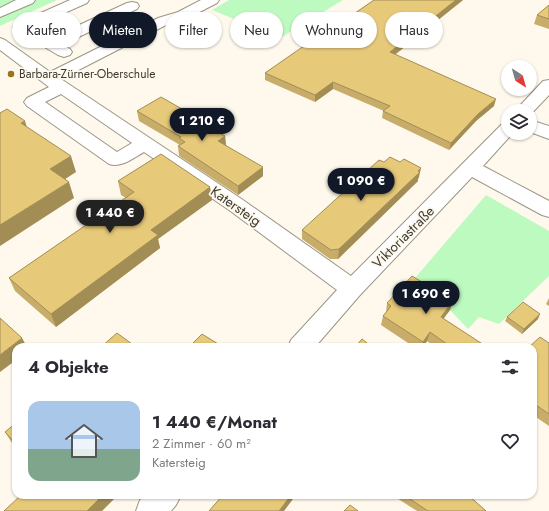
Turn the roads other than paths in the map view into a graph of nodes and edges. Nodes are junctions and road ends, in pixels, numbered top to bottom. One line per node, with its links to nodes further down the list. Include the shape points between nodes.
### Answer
1 (28, 0): 6 (street)
2 (82, 0): 5 (street)
3 (212, 0): 7 (street, via 183,15)
4 (126, 3): 7 (street); 8 (street)
5 (55, 12)
6 (0, 13)
7 (163, 21): 11 (street)
8 (81, 28)
9 (0, 43): 12 (street, Katersteig)
10 (58, 48): 11 (street)
11 (82, 62): 12 (street)
12 (56, 83): 18 (street, Katersteig); 18 (street, via 33,102 116,160)
13 (549, 85): 14 (street)
14 (531, 104)
15 (537, 128): 16 (street)
16 (549, 133)
17 (501, 135): 19 (street, Viktoriastraße)
18 (145, 144): 21 (street, Katersteig, via 236,205)
19 (470, 168): 20 (street); 21 (street, Viktoriastraße)
20 (549, 210)
21 (352, 289): 22 (street, Viktoriastraße)
22 (304, 343)
23 (162, 499): 24 (street)
24 (151, 511)

